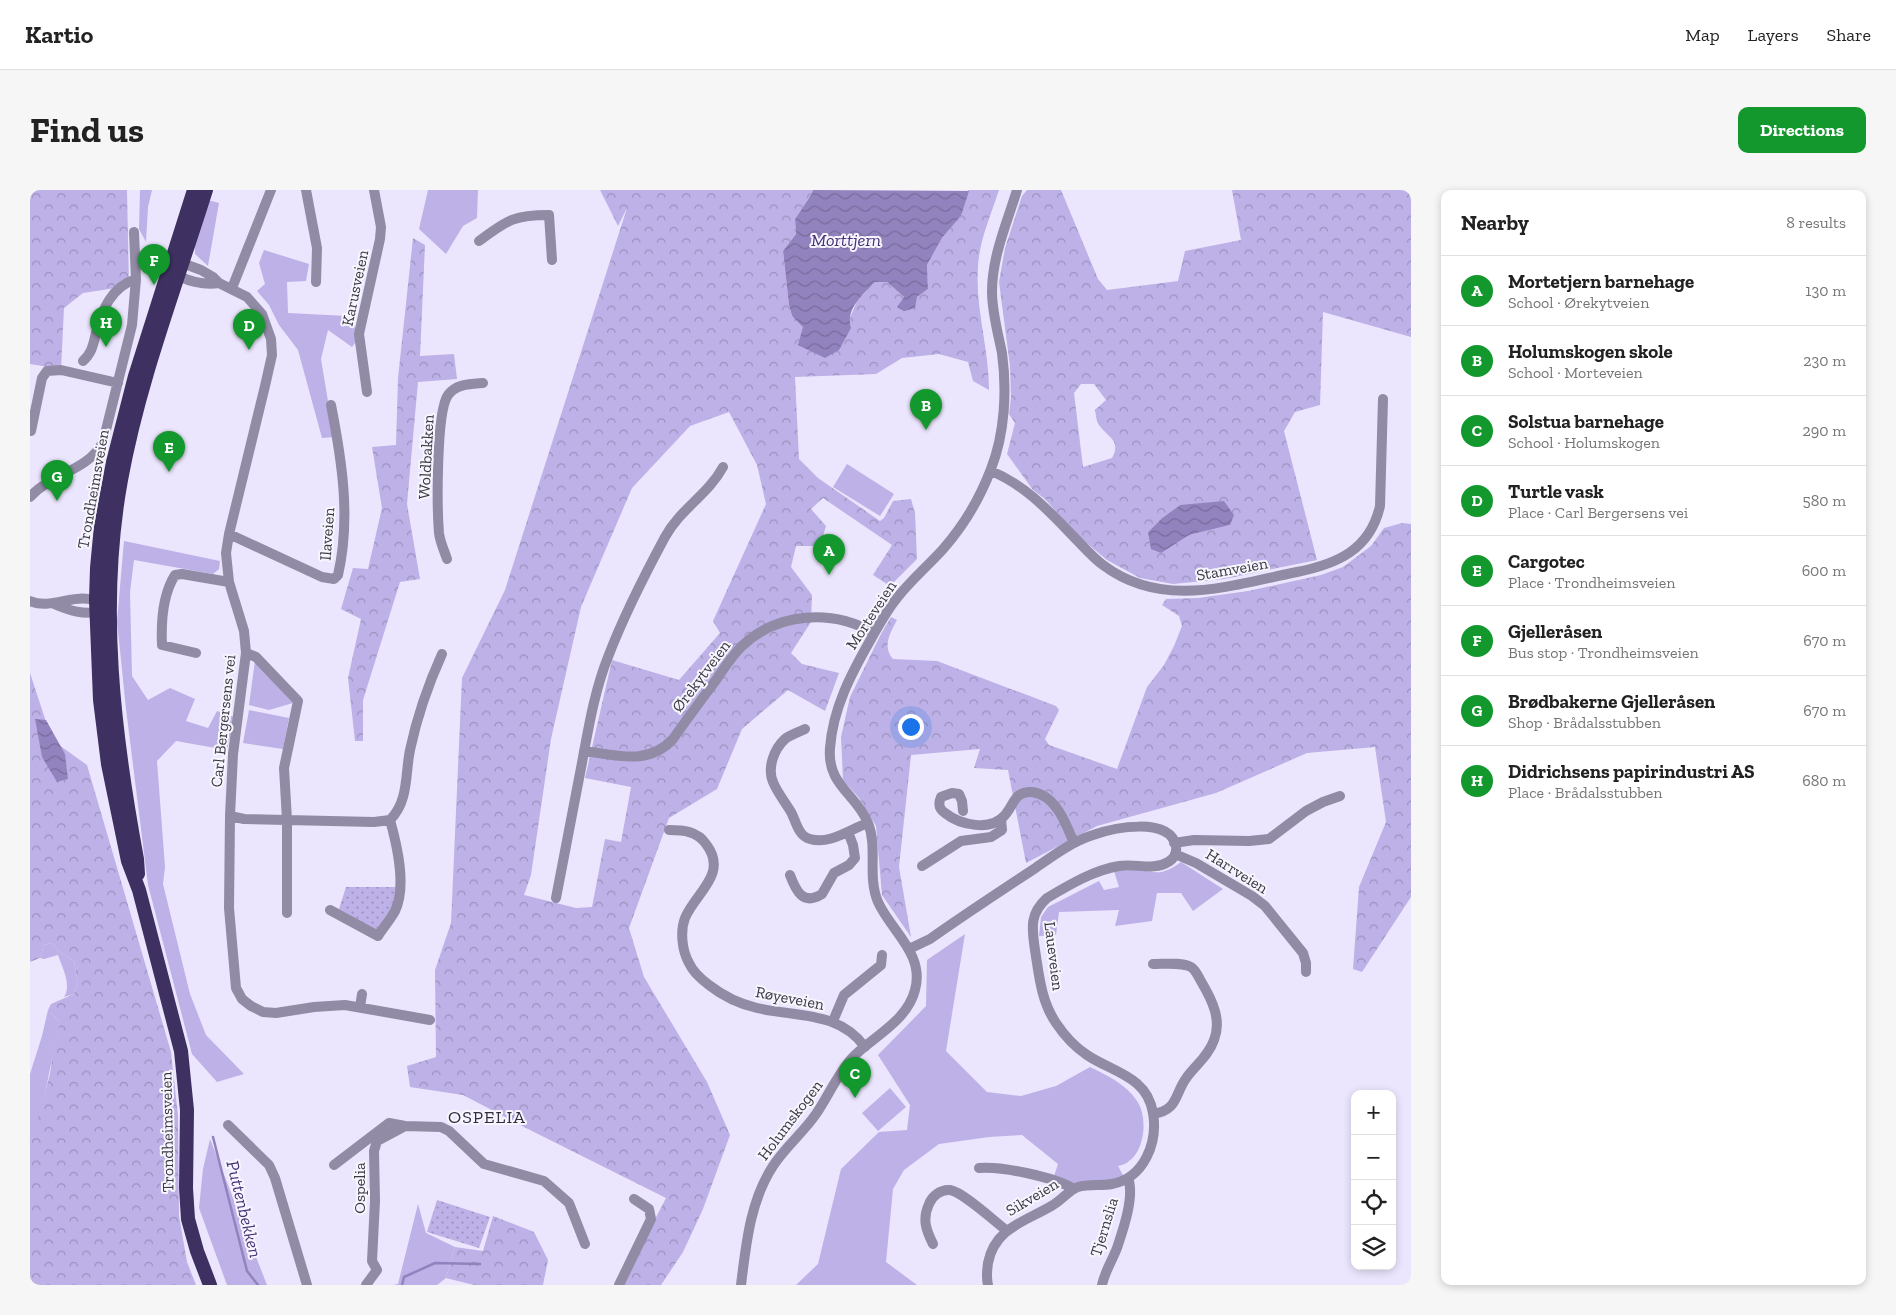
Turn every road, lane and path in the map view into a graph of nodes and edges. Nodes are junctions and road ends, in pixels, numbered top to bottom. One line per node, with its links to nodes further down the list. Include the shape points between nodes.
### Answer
1 (194, 190): 10 (highway, Trondheimsveien)
2 (206, 190): 10 (highway, Trondheimsveien)
3 (272, 190): 13 (street)
4 (306, 190): 12 (street, via 317,248)
5 (374, 190): 17 (street, Karusveien, via 380,240 359,334)
6 (1017, 190): 22 (street, Morteveien, via 993,273 992,299 1004,382 1001,432)
7 (134, 232): 11 (street)
8 (479, 241): 9 (street, via 508,220 526,215 550,215)
9 (552, 260)
10 (176, 268): 13 (street, Carl Bergersens vei, via 209,285 219,283); 28 (highway, Trondheimsveien, via 129,398 109,478 100,534)
11 (136, 279): 14 (street, via 120,286 110,297 90,354); 15 (street, via 132,325)
12 (316, 282)
13 (232, 288): 24 (street, Carl Bergersens vei, via 247,297 262,314 271,339 272,355)
14 (83, 361)
15 (118, 383): 20 (street, via 61,370 47,371 42,378); 23 (street, via 99,448 79,467 44,484)
16 (483, 383): 25 (street, Woldbakken, via 462,385 453,390 447,397 443,412 437,485 440,535)
17 (367, 392)
18 (1383, 399): 22 (street, Stamveien, via 1380,506 1367,537 1353,551 1334,562 1201,591 1156,589 1118,575 1095,558 1024,489)
19 (331, 405): 24 (street, Ilaveien, via 341,453 345,506 338,575 334,579 322,577)
20 (31, 431)
21 (723, 467): 34 (street, via 707,490 671,527 632,599 602,676)
22 (991, 471): 29 (street, Morteveien, via 959,529 897,598)
23 (30, 497)
24 (229, 534): 26 (street, Carl Bergersens vei, via 226,553)
25 (447, 559)
26 (229, 582): 30 (street, via 182,574 175,575 171,581 161,628 162,645); 31 (street, Carl Bergersens vei, via 244,631)
27 (30, 601): 28 (street, via 43,605 68,600)
28 (101, 607): 72 (highway, Trondheimsveien, via 139,890 181,1051 187,1110 187,1214)
29 (874, 633): 34 (street, Ørekytveien, via 853,623 826,617 798,619 772,626 740,647 673,739 662,749 636,757); 41 (street, Morteveien, via 845,687 835,720 830,754 834,778 861,809)
30 (196, 653)
31 (246, 653): 37 (street, Carl Bergersens vei, via 233,754); 39 (street, via 256,657 298,701 284,768)
32 (442, 654): 40 (street, via 422,704 401,806)
33 (805, 729): 43 (street, via 785,739 774,755 771,771 774,784 801,834 808,839 821,841)
34 (584, 751): 49 (street)
35 (1340, 796): 45 (street, via 1306,811 1269,839)
36 (963, 811): 38 (street, via 959,794 952,792 941,797 939,805 943,812 962,822 982,825)
37 (230, 816): 39 (street); 57 (street, Carl Bergersens vei, via 230,917 236,988 242,999 263,1012 276,1013 331,1006)
38 (1002, 819): 44 (street, via 1017,796 1028,792 1040,794 1057,810); 47 (street, via 999,833 961,842)
39 (287, 820): 40 (street); 51 (street)
40 (390, 820): 50 (street, via 398,846 399,898 378,936)
41 (868, 823): 43 (street); 52 (street, Morteveien, via 872,838 875,894)
42 (668, 830): 59 (street, Røyeveien, via 688,831 702,838 711,851 713,871 684,924 684,952 697,974 719,992 749,1006)
43 (848, 832): 48 (street, via 855,858 834,873 822,894 811,898 800,895)
44 (1074, 843): 45 (street, via 1132,826 1162,831); 52 (street, via 930,939)
45 (1174, 843): 46 (street)
46 (1175, 854): 55 (street, Harrveien, via 1196,863 1265,906 1303,953); 61 (street, Laueveien, via 1162,865 1127,864 1090,876 1047,898 1032,921 1042,993 1054,1021 1080,1050 1132,1079 1147,1097)
47 (922, 866)
48 (790, 876)
49 (556, 898)
50 (330, 910)
51 (287, 913)
52 (909, 949): 60 (street, Morteveien, via 917,974 912,998 902,1015)
53 (882, 955): 59 (street, Røyeveien, via 881,965 844,995)
54 (1153, 964): 61 (street, via 1193,968 1211,998 1217,1023 1212,1045 1182,1084 1173,1106)
55 (1306, 972)
56 (362, 994): 57 (street)
57 (360, 1007): 58 (street, Carl Bergersens vei)
58 (430, 1020)
59 (833, 1021): 60 (street, Røyeveien)
60 (867, 1045): 76 (street, Holumskogen, via 846,1065 815,1116 779,1157 768,1176 750,1224)
61 (1154, 1114): 66 (street, via 1149,1152 1140,1169)
62 (228, 1125): 73 (street, via 269,1165)
63 (405, 1126): 64 (street, via 389,1123); 70 (street, Ospelia, via 441,1127 484,1164 544,1181 569,1203); 74 (street, Ospelia, via 377,1141 374,1150 372,1261 377,1270)
64 (334, 1165)
65 (979, 1168): 67 (street, via 1009,1169)
66 (1128, 1178): 67 (street); 78 (street, Tjernslia, via 1130,1192 1123,1225)
67 (1074, 1189): 69 (street, Sikveien, via 1055,1204)
68 (634, 1199): 75 (street, via 649,1209 651,1220)
69 (1006, 1230): 71 (street, Sikveien, via 961,1195 944,1190 929,1202 925,1214 925,1228); 77 (street, Sikveien, via 991,1252 986,1278)
70 (585, 1244)
71 (933, 1244)
72 (210, 1285)
73 (307, 1285)
74 (366, 1285)
75 (619, 1285)
76 (741, 1285)
77 (988, 1285)
78 (1102, 1285)

